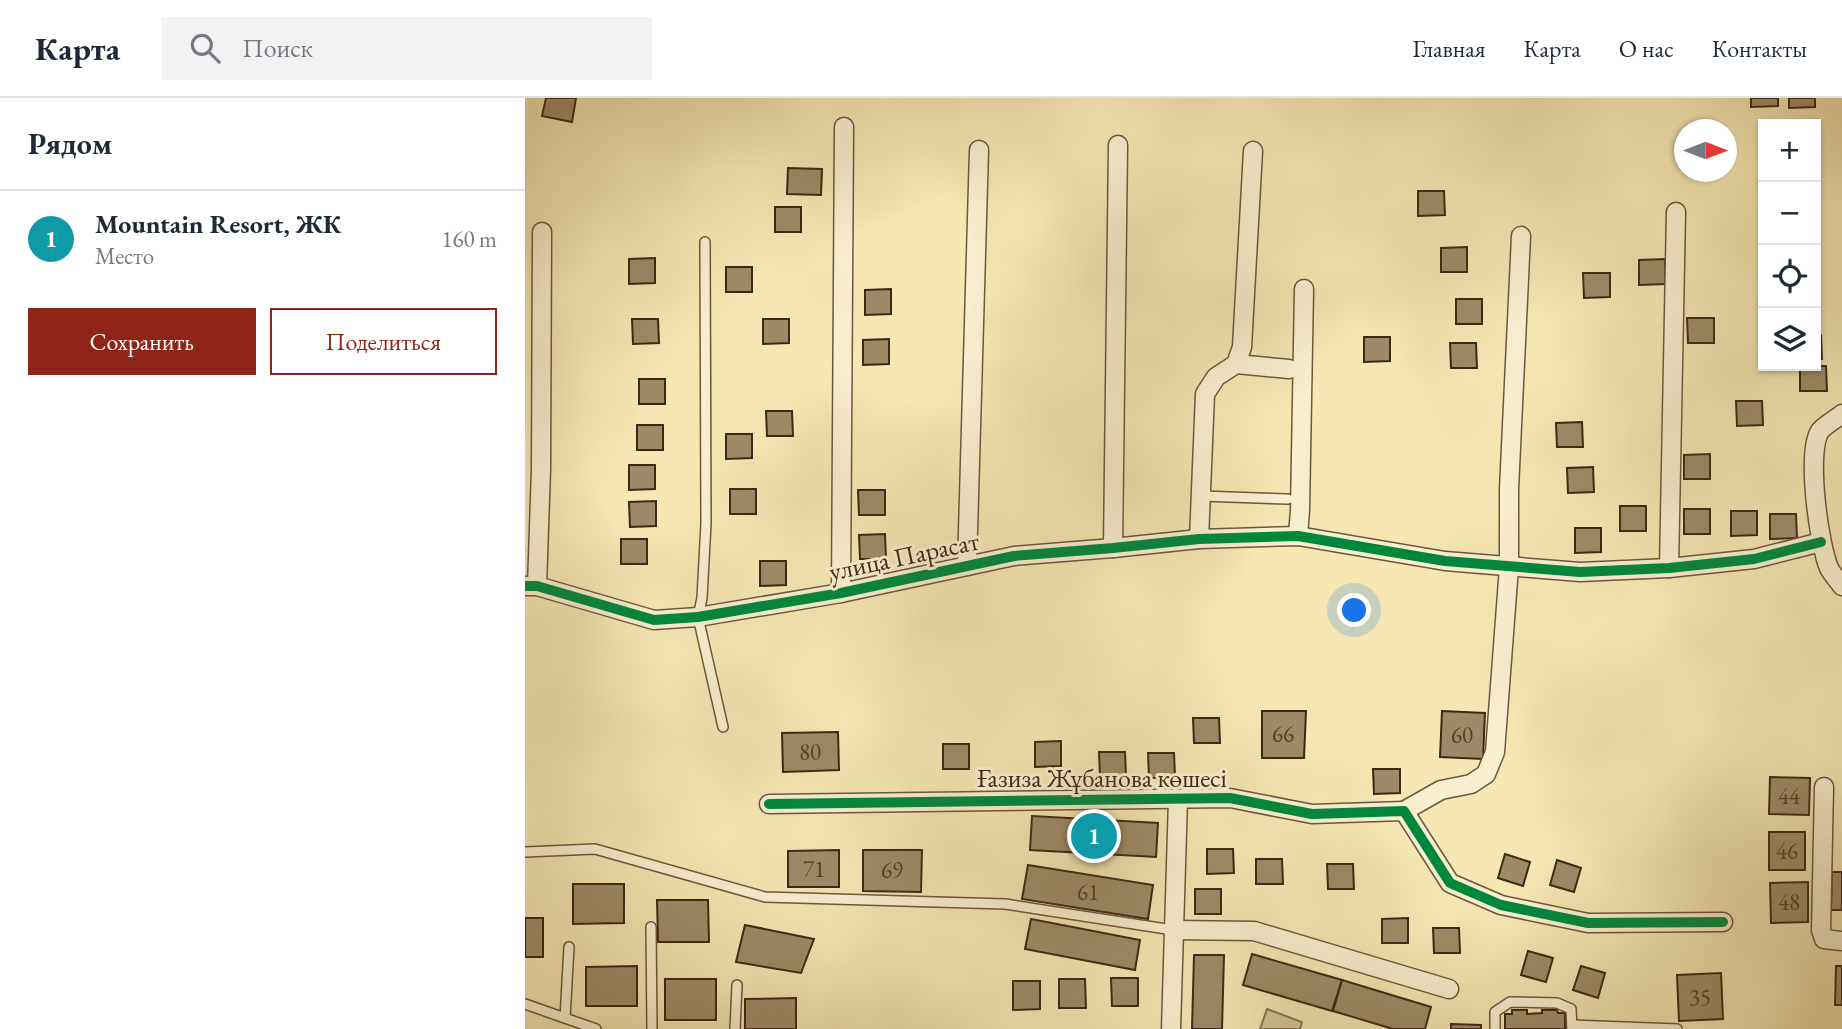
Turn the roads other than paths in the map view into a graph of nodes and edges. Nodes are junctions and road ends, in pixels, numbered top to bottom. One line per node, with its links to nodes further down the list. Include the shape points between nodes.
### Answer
1 (844, 127): 24 (street)
2 (1118, 145): 18 (street)
3 (979, 150): 19 (street)
4 (1253, 151): 10 (street, via 1243,347)
5 (1676, 212): 21 (street)
6 (542, 232): 22 (street, via 541,470)
7 (1521, 236): 20 (street)
8 (705, 242): 25 (lane, via 706,523)
9 (1304, 289): 15 (street)
10 (1237, 364): 11 (street); 13 (street, via 1216,377 1205,394)
11 (1289, 369)
12 (1842, 414): 17 (street, via 1820,431 1815,448)
13 (1201, 496): 14 (lane); 16 (street)
14 (1288, 499)
15 (1298, 536): 16 (street, улица Парасат); 20 (street, улица Парасат)
16 (1199, 539): 18 (street, улица Парасат)
17 (1821, 542): 21 (street, улица Парасат, via 1754,559); 23 (street)
18 (1113, 548): 19 (street, улица Парасат, via 1014,556)
19 (967, 566): 24 (street, улица Парасат)
20 (1509, 567): 21 (street, улица Парасат, via 1580,572); 30 (street, via 1495,752 1486,774 1471,784 1441,790)
21 (1669, 568)
22 (531, 586): 25 (street, улица Парасат, via 654,620)
23 (1842, 586)
24 (841, 593): 25 (street, улица Парасат)
25 (698, 617): 26 (lane)
26 (723, 727)
27 (1824, 787): 35 (street, via 1821,930 1824,939)
28 (1178, 799): 29 (street, Ғазиза Жұбанова көшесі); 30 (street, Ғазиза Жұбанова көшесі, via 1230,798 1312,814); 34 (street)
29 (769, 804)
30 (1404, 811): 32 (street, via 1450,883 1501,905 1588,923)
31 (525, 852): 34 (lane, via 595,849 765,898 1005,904)
32 (1723, 922)
33 (651, 927): 43 (lane)
34 (1173, 930): 38 (street, via 1254,931); 45 (street)
35 (1842, 941)
36 (569, 947): 40 (lane)
37 (737, 985): 44 (lane)
38 (1449, 989)
39 (525, 1004): 40 (lane)
40 (565, 1018): 42 (lane)
41 (1572, 1027): 46 (lane, via 1571,1009 1557,1003 1510,1002 1495,1012); 47 (lane)
42 (596, 1029)
43 (652, 1029)
44 (735, 1029)
45 (1171, 1029)
46 (1495, 1029)
47 (1677, 1029)

